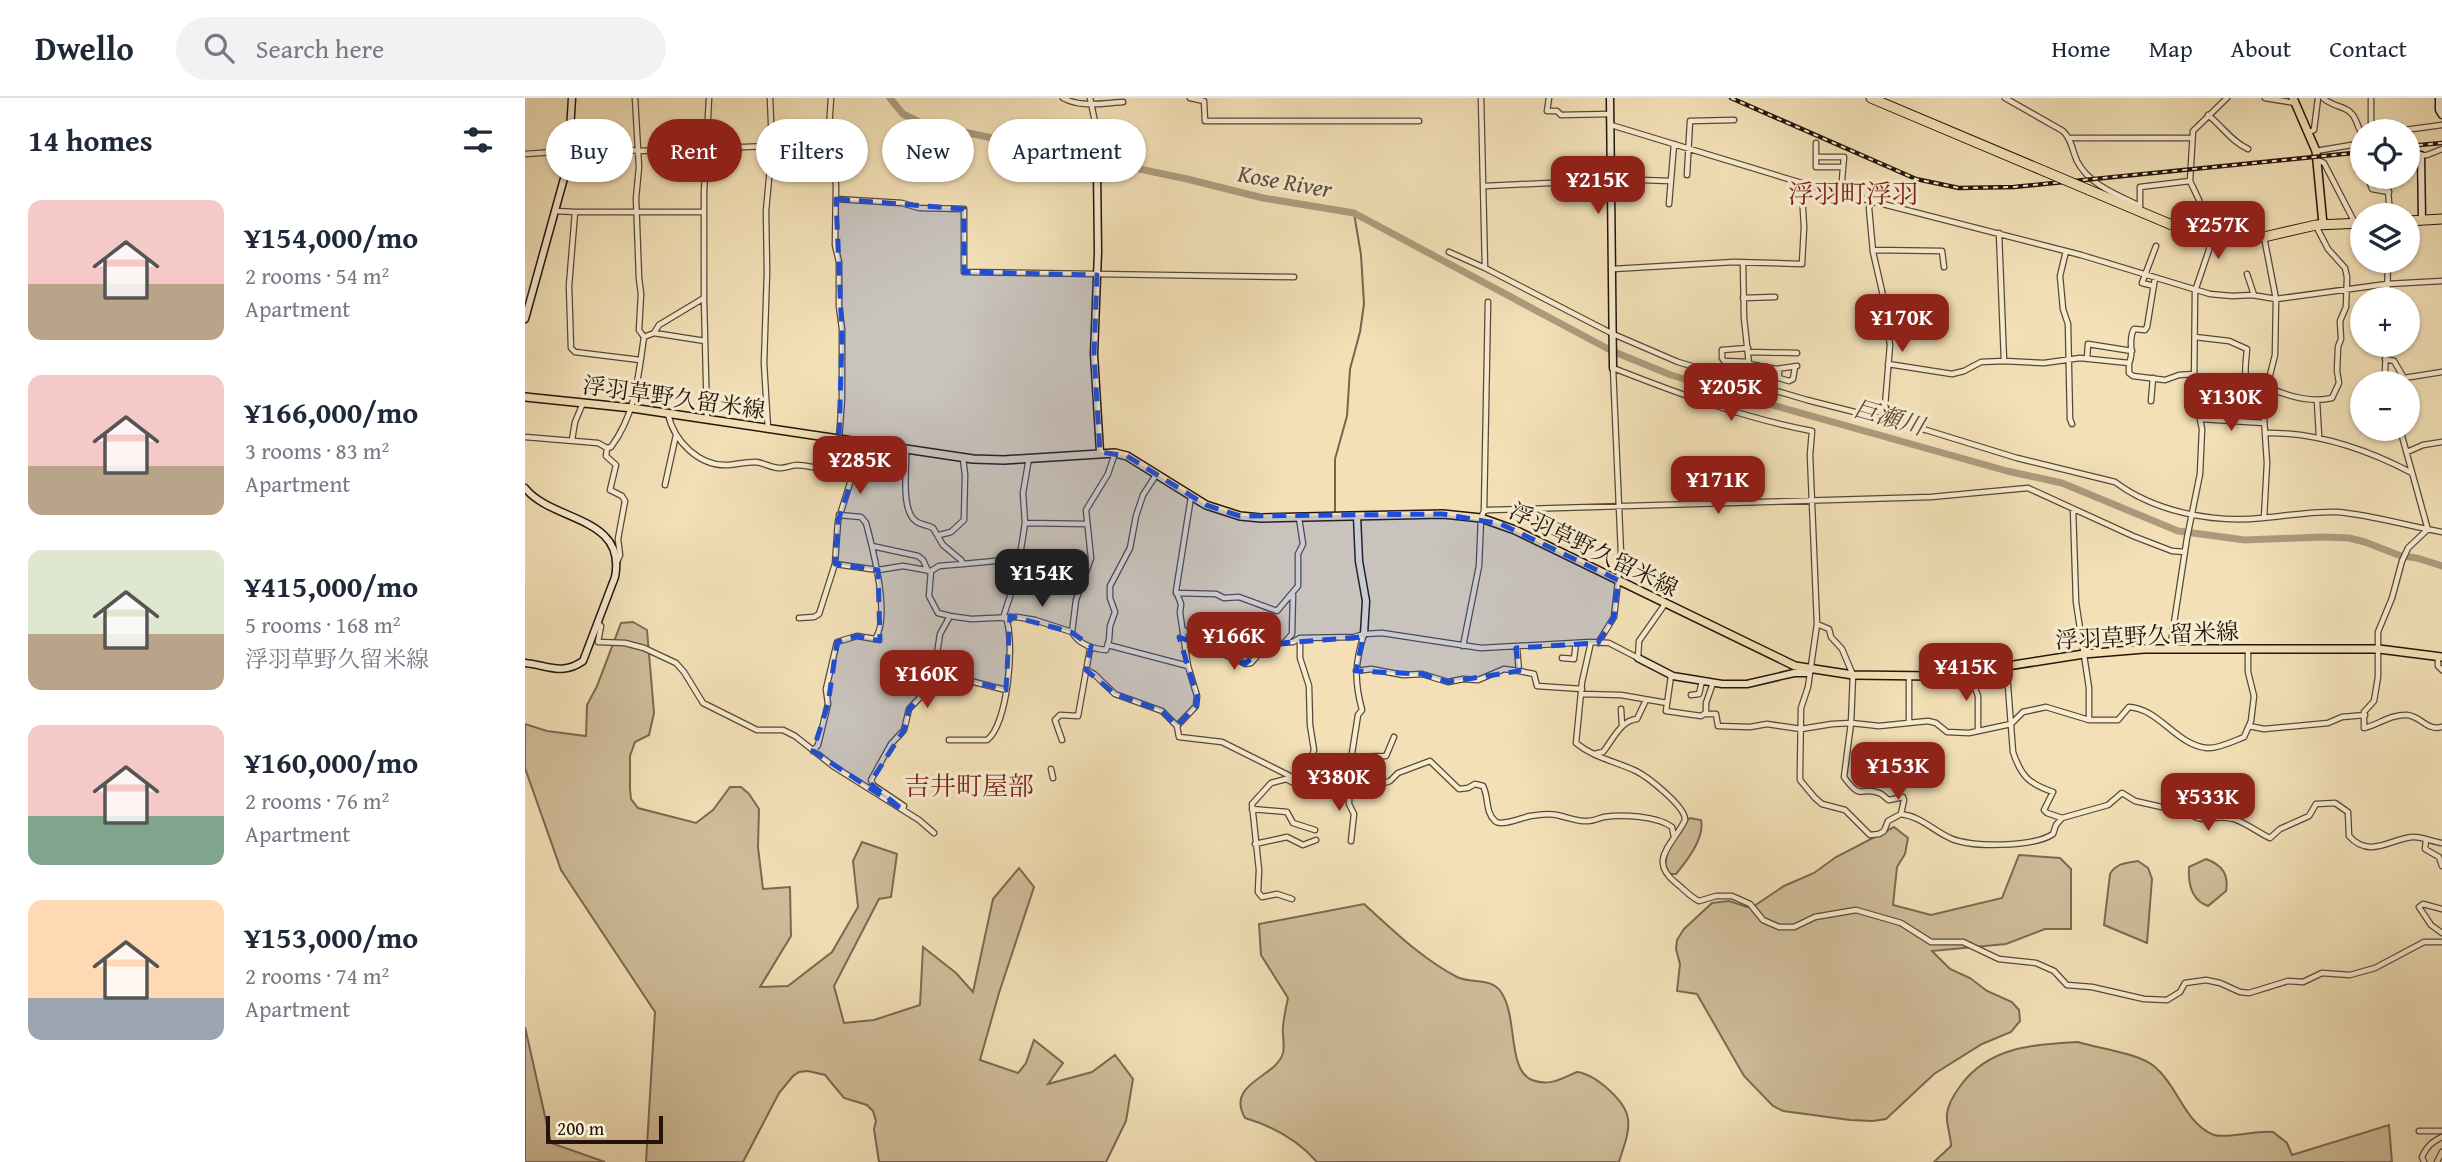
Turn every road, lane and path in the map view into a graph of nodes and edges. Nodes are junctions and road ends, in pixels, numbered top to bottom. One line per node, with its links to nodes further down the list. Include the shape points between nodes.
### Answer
1 (572, 98): 25 (street)
2 (635, 98): 47 (street)
3 (709, 98): 26 (street)
4 (771, 98): 27 (street)
5 (831, 98): 28 (street)
6 (1063, 98): 19 (street)
7 (1190, 98): 33 (street, via 1204,101 1205,121)
8 (1481, 98): 65 (street)
9 (1549, 98): 22 (street, via 1547,111 1561,115)
10 (1610, 98): 22 (street)
11 (1871, 98): 75 (highway, bridge)
12 (2005, 98): 38 (street)
13 (2227, 98): 23 (street)
14 (2265, 98): 20 (street)
15 (2318, 98): 37 (street, via 2314,130)
16 (2323, 98): 30 (street, via 2350,111)
17 (2371, 98): 31 (street)
18 (2439, 98): 24 (street)
19 (1090, 101): 21 (street); 29 (street)
20 (2294, 101): 37 (main road)
21 (1123, 102)
22 (1610, 114): 34 (street)
23 (2208, 115): 39 (street, via 2196,126); 44 (street)
24 (2442, 115)
25 (571, 119)
26 (709, 119)
27 (771, 119)
28 (830, 119)
29 (1094, 119)
30 (2353, 119)
31 (2371, 119)
32 (1734, 120): 43 (street, via 1690,121)
33 (1419, 121)
34 (1610, 125): 41 (street); 56 (street)
35 (2442, 125): 36 (street)
36 (2420, 128)
37 (2309, 132): 52 (main road)
38 (2070, 138): 39 (street); 75 (street, via 2078,162 2100,186)
39 (2192, 138): 58 (street)
40 (1816, 143): 53 (street)
41 (1674, 144): 43 (street); 57 (street)
42 (2350, 147): 52 (street)
43 (1690, 149): 55 (street); 64 (street)
44 (2248, 149)
45 (2442, 149): 51 (street)
46 (633, 150): 47 (street)
47 (639, 151): 48 (street); 78 (street)
48 (647, 151)
49 (546, 152): 50 (street)
50 (525, 154)
51 (2421, 155): 81 (street)
52 (2317, 156): 74 (street); 83 (main road)
53 (1816, 157): 54 (street, via 1816,167); 54 (street, via 1844,157)
54 (1843, 167): 68 (street)
55 (1687, 176)
56 (1611, 180): 57 (street); 65 (street); 95 (street)
57 (1671, 181): 73 (street)
58 (2190, 181): 75 (street, via 2140,187); 85 (street, via 2200,200)
59 (564, 182): 76 (street)
60 (706, 182): 79 (street)
61 (769, 182): 154 (street, via 764,363)
62 (835, 182): 70 (street)
63 (1097, 182): 98 (street)
64 (1805, 184): 68 (street); 92 (street, via 1802,264)
65 (1485, 186): 94 (street)
66 (2372, 189): 69 (street)
67 (2389, 189): 69 (street)
68 (1841, 192): 71 (street)
69 (2389, 192): 72 (street)
70 (836, 199): 98 (street, via 964,209 964,272); 159 (street, via 842,329)
71 (1872, 200): 84 (street); 89 (street)
72 (2389, 203)
73 (1669, 204)
74 (2350, 208)
75 (2140, 209): 85 (highway)
76 (556, 211): 77 (street); 114 (street)
77 (575, 212): 78 (street); 126 (street, via 569,286 571,348)
78 (637, 212): 79 (street); 117 (street, via 639,330)
79 (704, 212): 110 (street)
80 (2442, 219): 81 (highway)
81 (2422, 220)
82 (2350, 223): 83 (highway)
83 (2319, 225): 87 (highway); 106 (street, via 2328,249 2345,268)
84 (1999, 233): 90 (street); 127 (street)
85 (2200, 235): 86 (highway)
86 (2210, 237): 87 (highway); 107 (street)
87 (2264, 237): 112 (street)
88 (2156, 246): 99 (street)
89 (1873, 250): 93 (street, via 1942,251); 130 (street, via 1890,345)
90 (2066, 251): 99 (street); 124 (street, via 2060,276)
91 (1449, 252): 94 (street)
92 (1743, 263): 95 (street); 111 (street)
93 (1944, 267)
94 (1485, 268): 116 (street)
95 (1613, 269): 116 (street)
96 (2388, 273): 103 (street)
97 (2247, 274): 108 (street)
98 (1097, 275): 100 (street); 166 (street, via 1094,354)
99 (2144, 275): 101 (street); 104 (street, via 2142,283)
100 (1294, 277)
101 (2155, 278): 104 (street); 107 (street)
102 (2442, 281): 103 (street)
103 (2388, 284): 105 (street); 106 (street)
104 (2154, 286): 121 (street, via 2147,327 2134,329)
105 (2388, 287)
106 (2347, 289): 112 (street); 144 (street, via 2338,343 2339,385 2332,398)
107 (2195, 291): 108 (street); 118 (street)
108 (2254, 295): 112 (street)
109 (1775, 297): 111 (street)
110 (704, 298): 115 (street); 119 (street)
111 (1743, 298): 120 (street)
112 (2276, 299): 142 (street, via 2275,355)
113 (1488, 302): 181 (street)
114 (525, 319)
115 (654, 333): 117 (street); 119 (street)
116 (1613, 334): 131 (street); 136 (street, via 1678,362)
117 (644, 337): 126 (street)
118 (2195, 337): 135 (street); 139 (street, via 2229,341 2247,349)
119 (705, 341): 150 (street)
120 (1748, 350): 122 (street); 128 (street); 128 (street, via 1721,350 1721,358)
121 (2132, 351): 123 (street, via 2088,344); 129 (street)
122 (1797, 353)
123 (2087, 358): 124 (street); 129 (street)
124 (2070, 359): 127 (street); 153 (street)
125 (2385, 359): 133 (street); 134 (street, via 2394,361 2403,378)
126 (641, 360): 147 (street)
127 (2004, 361): 130 (street, via 1981,362 1952,374)
128 (1749, 363): 132 (street); 138 (street)
129 (2129, 363): 137 (street, via 2133,376)
130 (1888, 364): 149 (street)
131 (1613, 368): 176 (street, via 1686,396 1812,430); 177 (street)
132 (1779, 369): 132 (street, via 1796,367 1793,379 1779,378)
133 (2386, 371)
134 (2442, 372)
135 (2193, 374): 137 (street); 140 (street)
136 (1733, 378): 138 (street); 141 (street)
137 (2153, 378): 145 (street)
138 (1747, 379): 141 (street)
139 (2247, 382): 140 (street); 142 (street, via 2252,390)
140 (2194, 385): 151 (street)
141 (1759, 386): 149 (street)
142 (2266, 389): 144 (street); 152 (street)
143 (525, 397): 146 (main road, 浮羽草野久留米線)
144 (2318, 400): 157 (street)
145 (2151, 401)
146 (583, 403): 147 (main road, 浮羽草野久留米線); 160 (street)
147 (632, 408): 148 (main road, 浮羽草野久留米線); 163 (street, via 621,433)
148 (668, 414): 150 (main road, 浮羽草野久留米線); 156 (street)
149 (1884, 418): 179 (street, via 2115,482 2159,505)
150 (707, 419): 154 (main road, 浮羽草野久留米線)
151 (2201, 419): 152 (street); 179 (street, via 2200,474)
152 (2264, 423): 155 (street)
153 (2072, 424)
154 (768, 429): 159 (main road, 浮羽草野久留米線)
155 (2265, 433): 157 (street); 184 (street)
156 (676, 435): 170 (street, via 690,451 726,465 744,462 831,469); 173 (street)
157 (2319, 436): 171 (street, via 2374,453)
158 (525, 437): 160 (street)
159 (839, 439): 164 (main road, 浮羽草野久留米線); 170 (street)
160 (572, 440): 163 (street)
161 (2404, 441): 165 (street)
162 (2442, 442): 165 (street)
163 (607, 447): 192 (street, via 605,456 616,465 610,490 625,501)
164 (906, 449): 168 (main road, 浮羽草野久留米線); 189 (street, via 911,515)
165 (2407, 452): 171 (street)
166 (1100, 453): 167 (main road, 浮羽草野久留米線); 169 (main road, 浮羽草野久留米線)
167 (1115, 453): 172 (main road, 浮羽草野久留米線); 186 (street, via 1086,510)
168 (963, 458): 169 (main road, 浮羽草野久留米線); 189 (street, via 964,520 951,532)
169 (1029, 458): 185 (street, via 1023,493)
170 (844, 463): 180 (street, via 851,480)
171 (2412, 473): 187 (street)
172 (1157, 474): 175 (main road, 浮羽草野久留米線); 216 (street, via 1143,495 1130,548 1110,586 1115,612)
173 (666, 485)
174 (525, 488): 192 (street, via 600,531 613,547)
175 (1191, 496): 183 (main road, 浮羽草野久留米線, via 1240,516); 200 (street)
176 (1813, 500): 177 (street); 178 (street, via 1931,497 2028,488); 207 (street)
177 (1620, 508): 181 (street, via 1516,508); 198 (street)
178 (2073, 509): 191 (street, via 2145,541); 223 (street, via 2075,602)
179 (2193, 513): 184 (street, via 2211,518); 191 (street)
180 (839, 515): 190 (street, via 865,519); 193 (street)
181 (1482, 515): 182 (main road, 浮羽草野久留米線); 198 (main road, 浮羽草野久留米線); 217 (street, via 1479,566)
182 (1357, 516): 183 (main road, 浮羽草野久留米線); 210 (street, via 1366,601)
183 (1299, 518): 201 (street, via 1303,544)
184 (2264, 518): 187 (street, via 2335,512)
185 (1025, 523): 186 (street); 196 (street)
186 (1087, 524): 199 (street, via 1091,558)
187 (2428, 530): 188 (street); 222 (street, via 2408,548 2402,561 2378,632)
188 (2442, 532)
189 (939, 535): 194 (street)
190 (872, 546): 195 (street); 197 (street, via 918,556)
191 (2185, 552): 221 (street)
192 (617, 562): 206 (street)
193 (835, 564): 195 (street); 204 (street, via 819,614)
194 (963, 564): 196 (street, via 995,561); 197 (street)
195 (878, 570): 197 (street, via 903,566); 263 (street, via 880,630 875,639 857,636 837,642 826,689 828,704)
196 (1017, 570): 199 (street); 205 (street)
197 (929, 571): 203 (street, via 929,596 938,613)
198 (1618, 580): 202 (main road, 浮羽草野久留米線); 215 (street, via 1614,617)
199 (1083, 584): 209 (street)
200 (1176, 593): 201 (street, via 1239,597 1277,611); 208 (street)
201 (1293, 593): 212 (street, via 1292,634)
202 (1665, 604): 226 (street, via 1639,640); 230 (main road, 浮羽草野久留米線, via 1795,666)
203 (950, 616): 205 (street); 241 (street, via 940,634)
204 (799, 618)
205 (1005, 618): 209 (street, via 1035,620); 242 (street, via 1009,629)
206 (598, 623): 227 (street, via 583,661 575,667 557,671); 263 (street, via 598,642 625,643 657,653 676,663 703,703 757,730 783,730)
207 (1817, 624): 230 (street); 236 (street, via 1829,629)
208 (1184, 629): 212 (street, via 1202,648 1245,664 1268,644); 228 (street)
209 (1072, 632): 220 (street)
210 (1364, 634): 211 (street); 217 (street); 233 (street)
211 (1300, 638): 212 (street); 266 (street, via 1300,658 1309,686)
212 (1285, 642)
213 (1591, 642): 214 (street); 215 (street); 243 (street)
214 (1576, 643): 218 (street); 225 (street, via 1574,659)
215 (1598, 643): 226 (street, via 1609,643)
216 (1108, 645): 220 (street, via 1106,650); 228 (street)
217 (1463, 646): 218 (street)
218 (1517, 648): 234 (street)
219 (2248, 648): 221 (main road, 浮羽草野久留米線); 222 (main road, 浮羽草野久留米線); 256 (street, via 2254,696)
220 (1090, 649): 231 (street)
221 (2170, 649): 223 (main road, 浮羽草野久留米線)
222 (2379, 649): 224 (main road, 浮羽草野久留米線); 249 (street, via 2374,702)
223 (2084, 654): 229 (main road, 浮羽草野久留米線); 250 (street)
224 (2440, 656): 232 (street)
225 (1562, 658)
226 (1638, 659): 237 (street)
227 (525, 663)
228 (1188, 666): 254 (street, via 1196,706)
229 (2004, 667): 235 (main road, 浮羽草野久留米線); 253 (street)
230 (1811, 668): 236 (main road, 浮羽草野久留米線); 240 (street, via 1808,673 1747,684); 258 (street)
231 (1086, 670): 254 (street, via 1115,694 1162,711); 262 (street, via 1078,716 1056,718)
232 (2442, 670)
233 (1356, 671): 234 (street, via 1422,674 1448,682 1478,680 1504,669); 265 (street, via 1362,710)
234 (1519, 671): 243 (street, via 1534,674 1537,686)
235 (1969, 672): 238 (main road, 浮羽草野久留米線); 259 (street, via 1978,696)
236 (1853, 675): 238 (main road, 浮羽草野久留米線); 251 (street)
237 (1671, 676): 239 (street); 246 (street)
238 (1909, 677): 252 (street)
239 (1702, 681): 240 (street); 244 (street, via 1699,694)
240 (1713, 683): 248 (street)
241 (929, 684): 242 (street, via 966,680); 271 (street, via 909,709 904,730 871,780 904,806)
242 (1006, 690): 261 (street, via 989,739)
243 (1582, 691): 245 (street); 264 (street, via 1576,743)
244 (1691, 695)
245 (1646, 700): 246 (street); 255 (street, via 1637,719)
246 (1667, 703): 248 (street, via 1667,711)
247 (1621, 709): 255 (street)
248 (1706, 713): 258 (street, via 1716,714 1718,726 1767,724)
249 (2365, 715): 256 (street, via 2329,723 2264,729); 257 (street, via 2364,728 2405,715 2429,728)
250 (2089, 720): 253 (street, via 2046,707 2024,712); 256 (street, via 2118,720 2129,707 2145,710 2193,744 2209,749 2244,737)
251 (1851, 723): 252 (street); 258 (street); 272 (street, via 1844,777 1857,792 1878,792 1889,800 1903,797)
252 (1909, 723): 259 (street, via 1932,721 1947,732)
253 (2011, 724): 259 (street); 273 (street, via 2017,765 2032,785 2053,792 2044,810)
254 (1177, 726): 270 (street, via 1179,737 1235,747 1306,787 1286,779 1271,783 1255,798)
255 (1622, 726): 264 (street, via 1603,752)
256 (2249, 726)
257 (2442, 727)
258 (1801, 729): 272 (street, via 1800,780 1822,804 1845,810 1870,835 1884,831 1888,821)
259 (1978, 732)
260 (1394, 737): 265 (street, via 1384,757)
261 (949, 740)
262 (1062, 740)
263 (813, 751): 271 (street)
264 (1593, 755): 276 (street, via 1637,772 1683,810 1685,820)
265 (1351, 757): 268 (street)
266 (1311, 760)
267 (1051, 769): 269 (street)
268 (1350, 771): 276 (street, via 1381,784 1430,761 1459,789 1483,786 1488,808 1499,824 1546,814 1590,821 1622,816 1663,822 1672,827); 279 (street, via 1349,804 1355,814)
269 (1053, 778)
270 (1252, 809): 274 (street, via 1287,813 1293,823); 281 (street)
271 (903, 810): 275 (street)
272 (1901, 814): 273 (street, via 1926,822 1953,840 1983,845 2048,838)
273 (2062, 818): 278 (street, via 2108,804 2122,793 2134,801 2166,808 2182,806 2198,819 2233,819 2270,838 2309,816 2316,804 2329,802 2347,812 2349,836 2360,844 2372,847 2404,838)
274 (1315, 830)
275 (934, 833)
276 (1674, 836): 286 (street, via 1662,866 1699,901 1733,896 1779,927 1856,910 1901,923 1930,942 1963,942 1999,959 2036,963 2054,971 2067,985 2144,999 2173,998 2191,981 2220,983 2249,993 2288,981 2303,982 2322,973 2350,975 2375,968 2424,942)
277 (1316, 840): 281 (street, via 1303,845 1287,836)
278 (2426, 840): 280 (street); 282 (street, via 2425,849 2439,857)
279 (1351, 841)
280 (2442, 843)
281 (1255, 844): 283 (street, via 1260,895)
282 (2442, 866)
283 (1292, 899)
284 (2442, 909): 285 (street, via 2419,907)
285 (2442, 933)
286 (2442, 943)
287 (2419, 1131): 288 (street)
288 (2442, 1131)
289 (2442, 1138): 291 (street, via 2425,1150)
290 (2442, 1152): 292 (street)
291 (2424, 1162)
292 (2437, 1162)

